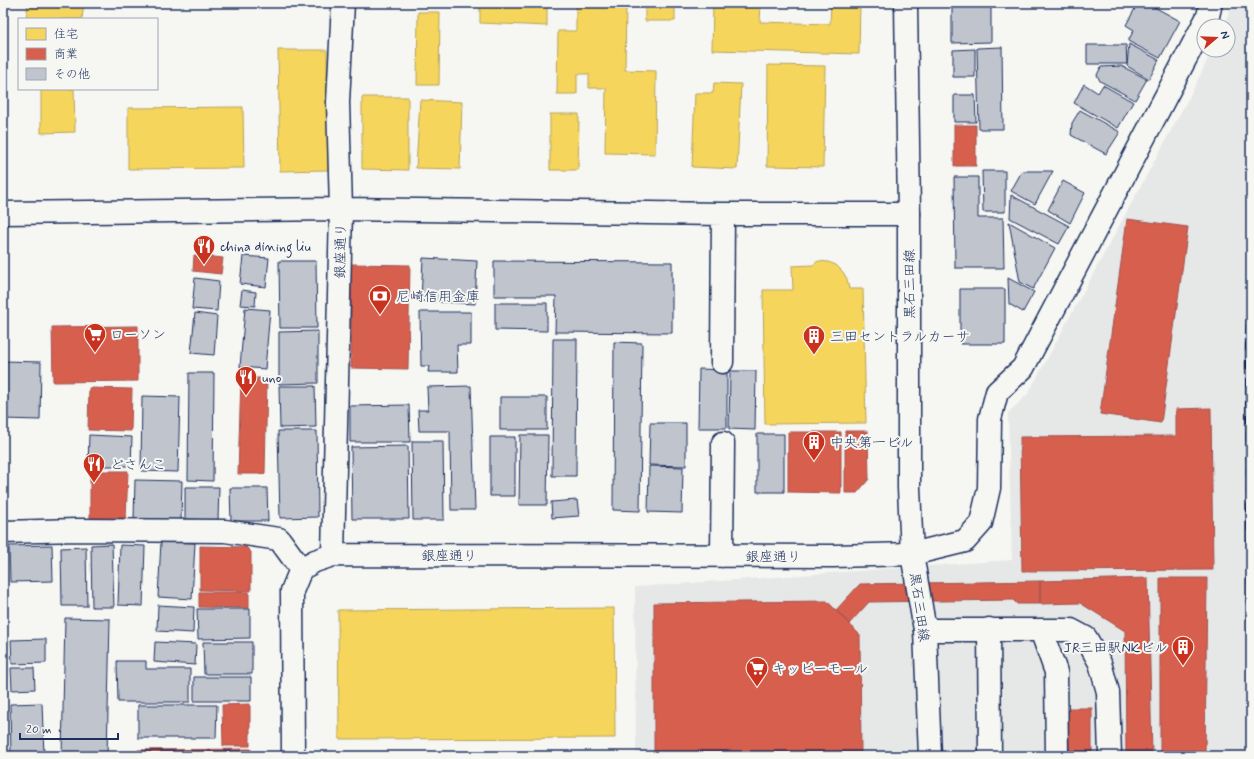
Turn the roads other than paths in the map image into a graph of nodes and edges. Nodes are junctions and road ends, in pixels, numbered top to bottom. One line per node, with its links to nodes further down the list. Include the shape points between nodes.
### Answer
1 (343, 3): 4 (street, 銀座通り, via 338,102)
2 (906, 3): 7 (street, 黒石三田線)
3 (1211, 3): 11 (street, 銀座通り, via 1208,16 1023,368 997,392 990,419 990,488 981,523 965,540)
4 (341, 209): 5 (street); 6 (street); 12 (street, 銀座通り)
5 (3, 213)
6 (723, 214): 7 (street); 8 (street)
7 (909, 214): 11 (street, 黒石三田線, via 909,488)
8 (722, 362)
9 (724, 443): 13 (street)
10 (3, 532): 14 (street, via 225,531 279,540)
11 (912, 554): 13 (street, 銀座通り); 16 (street, 黒石三田線)
12 (333, 555): 13 (street, 銀座通り); 14 (street)
13 (722, 556)
14 (301, 569): 18 (street, via 292,591)
15 (989, 629): 16 (street); 17 (street); 20 (street)
16 (925, 630): 19 (street, 黒石三田線)
17 (1042, 630): 21 (street, via 1056,672); 22 (street, via 1071,630 1086,638 1100,663 1108,692)
18 (293, 756)
19 (930, 756)
20 (990, 756)
21 (1057, 756)
22 (1110, 756)

